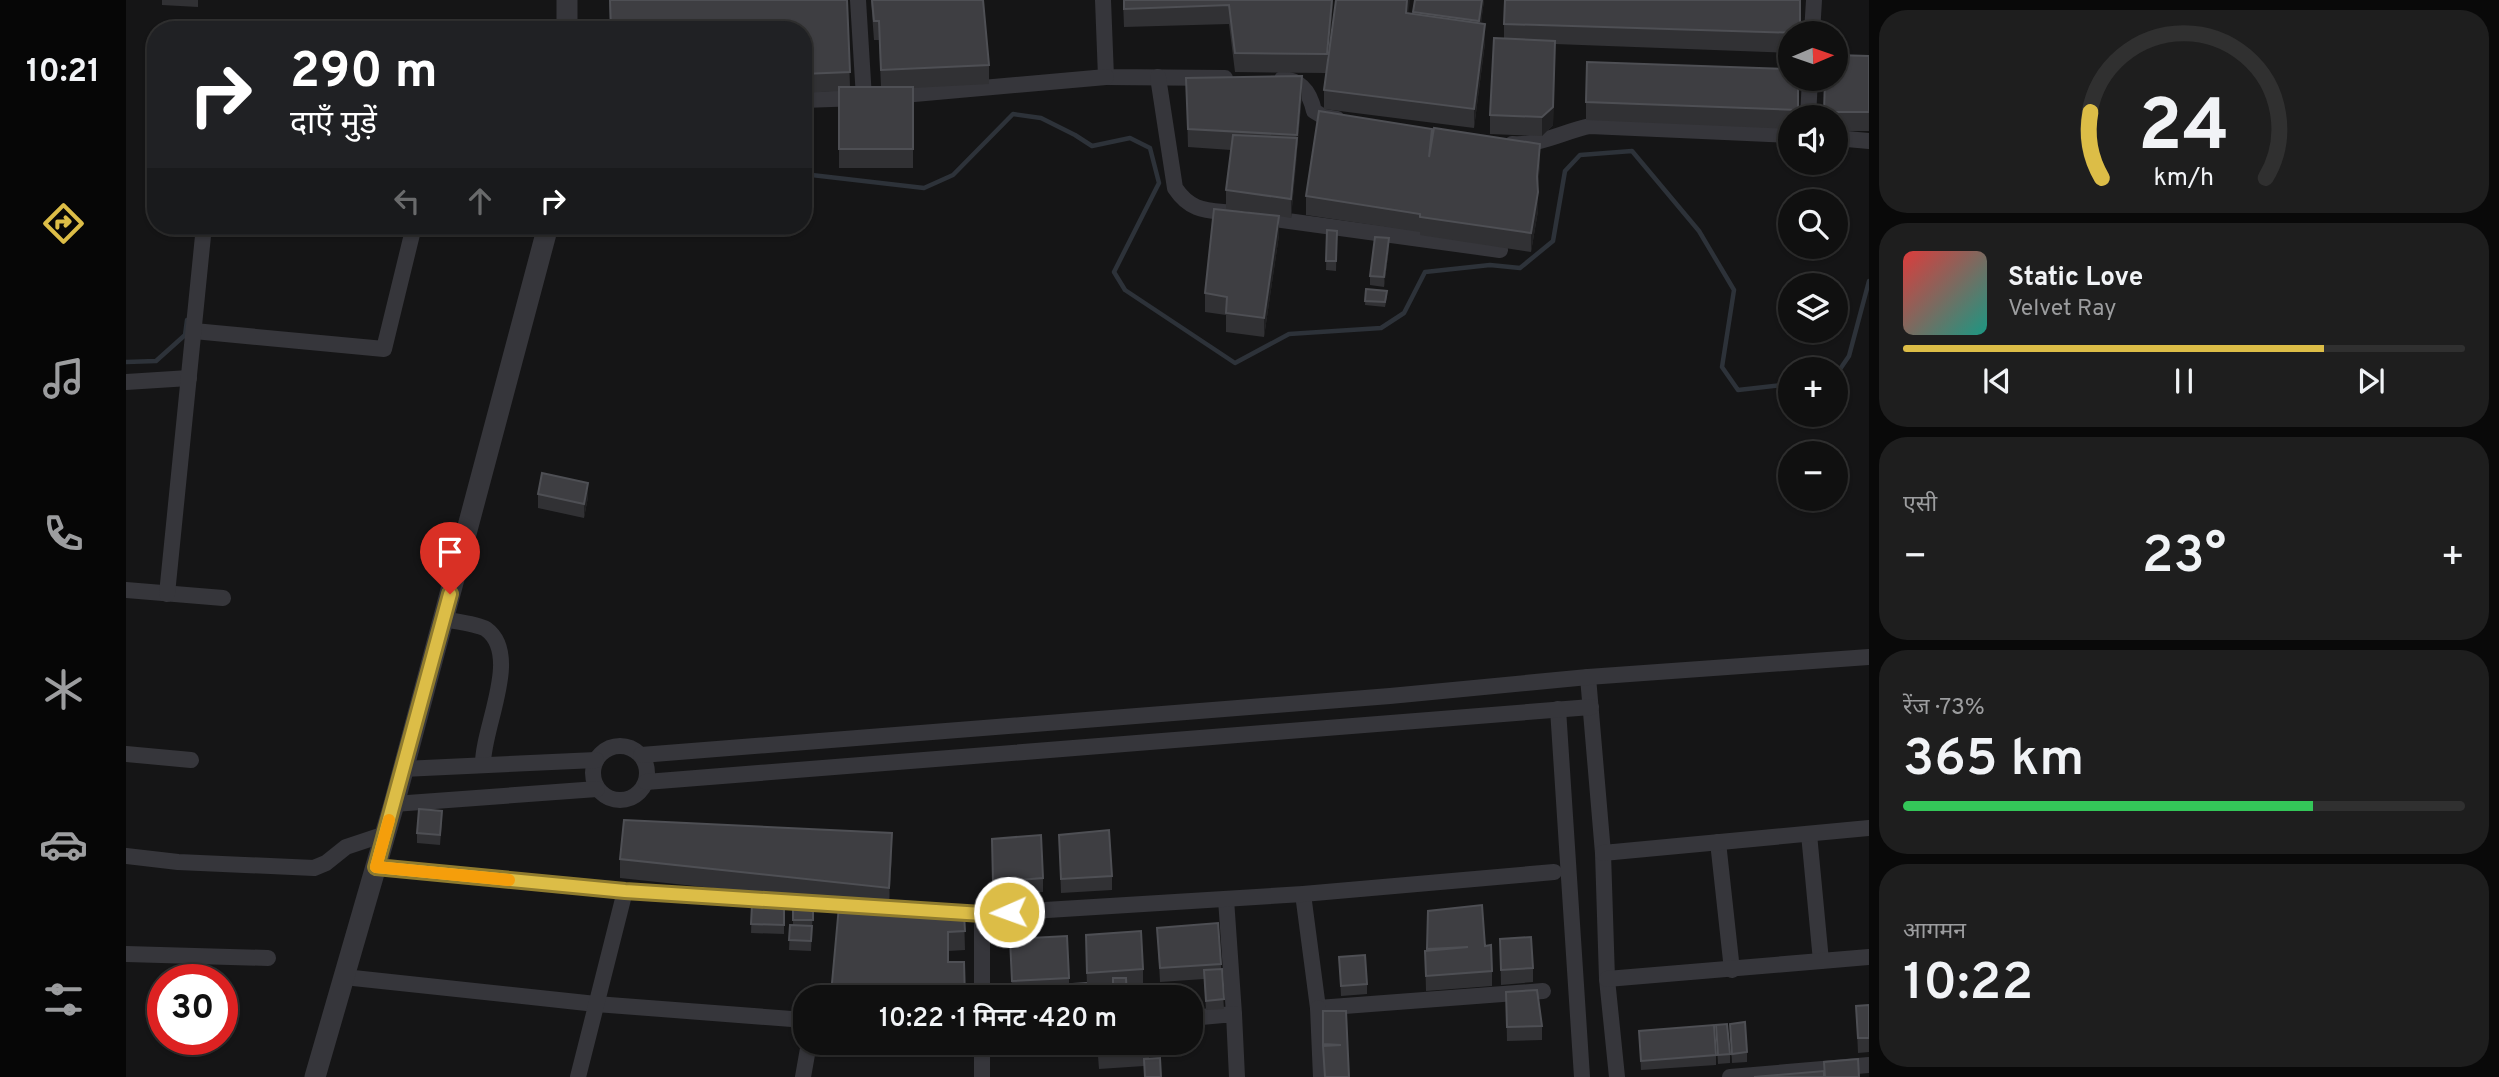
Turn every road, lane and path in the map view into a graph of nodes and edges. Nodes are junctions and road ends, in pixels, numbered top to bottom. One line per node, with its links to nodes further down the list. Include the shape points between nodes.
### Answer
1 (567, 0): 5 (street)
2 (858, 0): 11 (street)
3 (1103, 0): 7 (street)
4 (1814, 0): 6 (street)
5 (567, 21)
6 (1813, 21)
7 (1106, 77): 8 (street); 11 (street)
8 (1158, 77): 9 (street); 21 (street, via 1175,188 1184,202 1199,209)
9 (1239, 79)
10 (1266, 79): 13 (street, via 1301,83 1314,111)
11 (864, 98): 12 (street)
12 (812, 100)
13 (1349, 121)
14 (1778, 134): 17 (street, via 1590,126 1520,145)
15 (1848, 139): 16 (street)
16 (1869, 141)
17 (1493, 142)
18 (203, 235): 22 (street)
19 (412, 235): 22 (street, via 384,349)
20 (546, 235): 28 (street)
21 (1500, 250)
22 (194, 331): 23 (street)
23 (189, 378): 24 (street); 26 (street)
24 (126, 382)
25 (126, 590): 26 (street)
26 (167, 594): 27 (street)
27 (223, 598)
28 (443, 619): 39 (street, via 484,627 498,641 502,663); 40 (street)
29 (1869, 657): 30 (street)
30 (1588, 677): 31 (street); 33 (street)
31 (1591, 706): 32 (street); 48 (street)
32 (1558, 709): 34 (street); 79 (street)
33 (1131, 715): 34 (street); 36 (street)
34 (1134, 744): 41 (street)
35 (126, 754): 37 (street)
36 (641, 755): 38 (street, via 629,747 614,746); 41 (street, via 647,768)
37 (191, 760)
38 (596, 760): 39 (street); 42 (street, via 592,774)
39 (483, 765): 40 (street)
40 (403, 769): 43 (street)
41 (646, 782): 42 (street, via 637,794 624,800 609,799)
42 (597, 789): 43 (street)
43 (394, 804): 45 (street)
44 (1869, 828): 46 (street)
45 (385, 834): 49 (street, via 346,846 314,868); 50 (street)
46 (1809, 834): 47 (street); 59 (street)
47 (1718, 842): 48 (street); 60 (street)
48 (1603, 853): 62 (street)
49 (126, 856)
50 (376, 867): 52 (street); 61 (street)
51 (1554, 872): 53 (street)
52 (625, 891): 55 (street); 65 (street)
53 (1303, 894): 54 (street); 66 (street)
54 (1226, 899): 55 (street); 67 (street)
55 (982, 914): 63 (street)
56 (126, 954): 58 (street)
57 (1869, 957): 59 (street)
58 (268, 958)
59 (1821, 961): 60 (street)
60 (1732, 970): 62 (street)
61 (344, 978): 65 (street); 73 (street)
62 (1607, 979): 80 (street)
63 (982, 985)
64 (1543, 991): 66 (street)
65 (596, 1004): 69 (street); 74 (street)
66 (1318, 1008): 78 (street)
67 (1234, 1014): 68 (street); 77 (street)
68 (1203, 1016)
69 (793, 1019)
70 (807, 1055): 75 (street)
71 (982, 1055): 76 (street)
72 (1866, 1069): 81 (street)
73 (315, 1077)
74 (578, 1077)
75 (803, 1077)
76 (982, 1077)
77 (1237, 1077)
78 (1321, 1077)
79 (1582, 1077)
80 (1617, 1077)
81 (1730, 1077)

